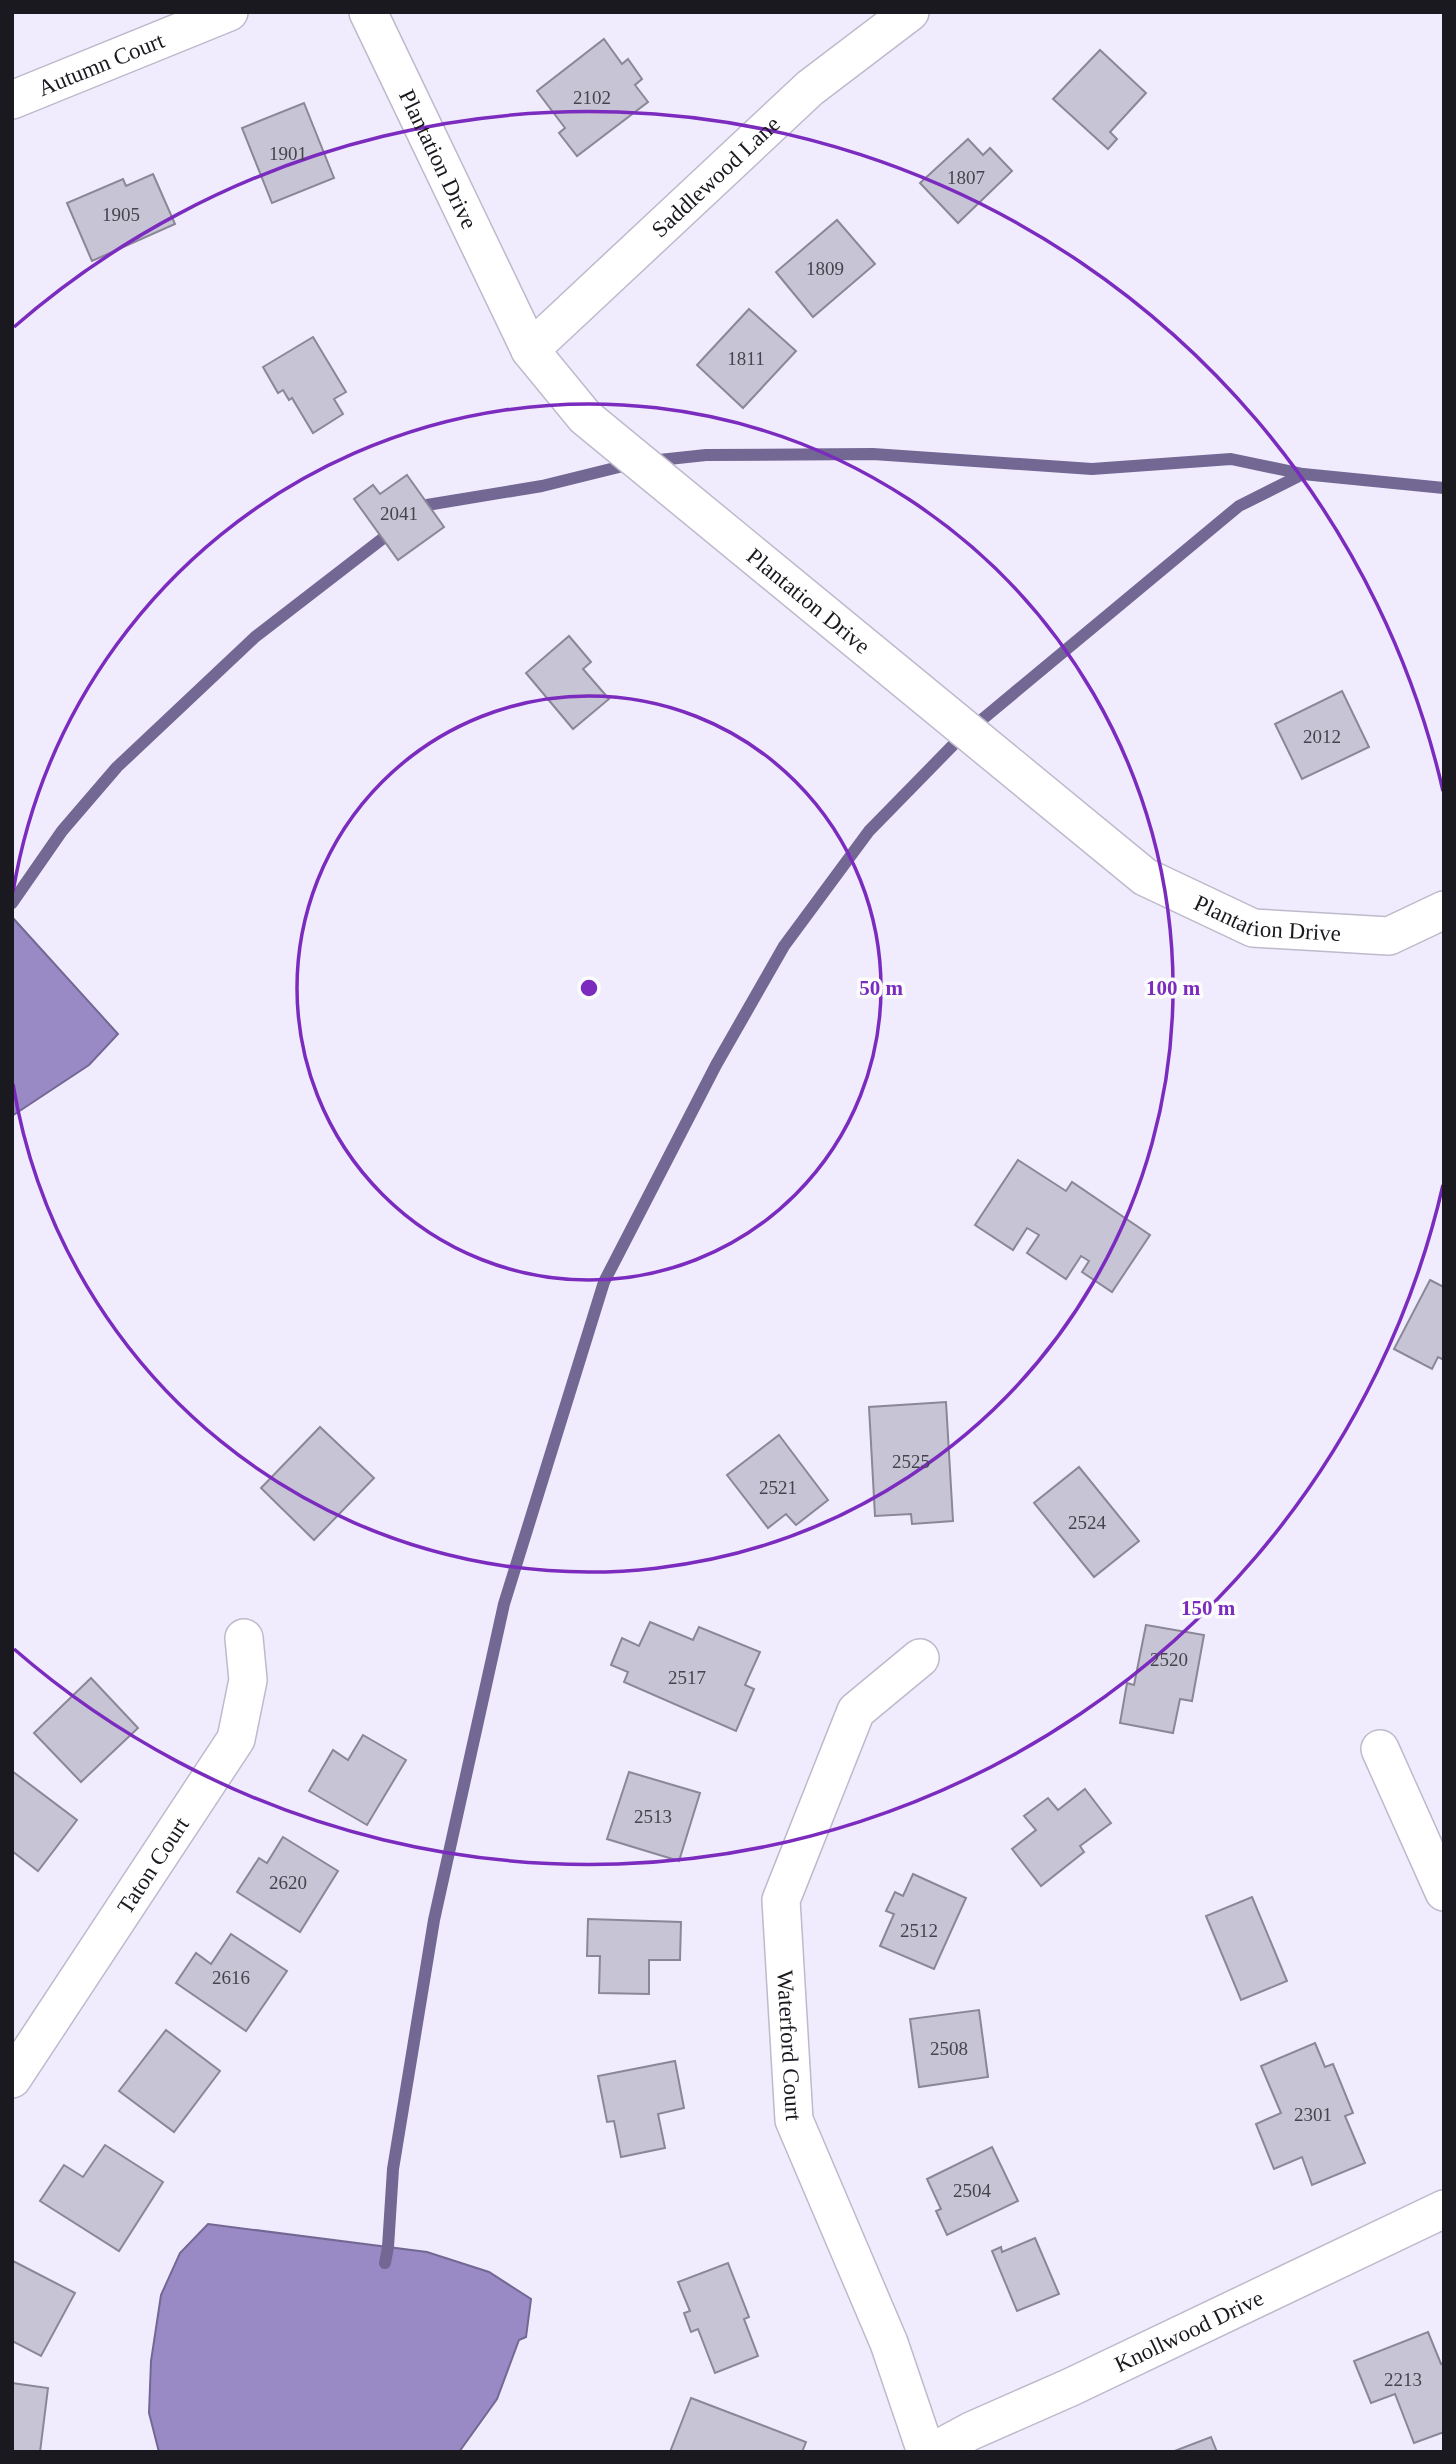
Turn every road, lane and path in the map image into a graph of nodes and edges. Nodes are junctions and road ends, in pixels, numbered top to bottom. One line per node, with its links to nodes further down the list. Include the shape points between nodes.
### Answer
1 (229, 12): 4 (street, Autumn Court)
2 (368, 12): 5 (street, Plantation Drive)
3 (910, 12): 5 (street, Saddlewood Lane, via 810,88)
4 (12, 100)
5 (530, 350): 6 (street, Plantation Drive, via 585,417 1144,877 1253,928 1388,936)
6 (1444, 910)
7 (244, 1638): 11 (street, Taton Court, via 248,1680 236,1739)
8 (920, 1658): 13 (street, Waterford Court, via 856,1711 781,1900 794,2120 889,2343)
9 (1380, 1749): 10 (street)
10 (1444, 1892)
11 (12, 2078)
12 (1444, 2209): 14 (street, Knollwood Drive)
13 (926, 2452)
14 (932, 2452)

